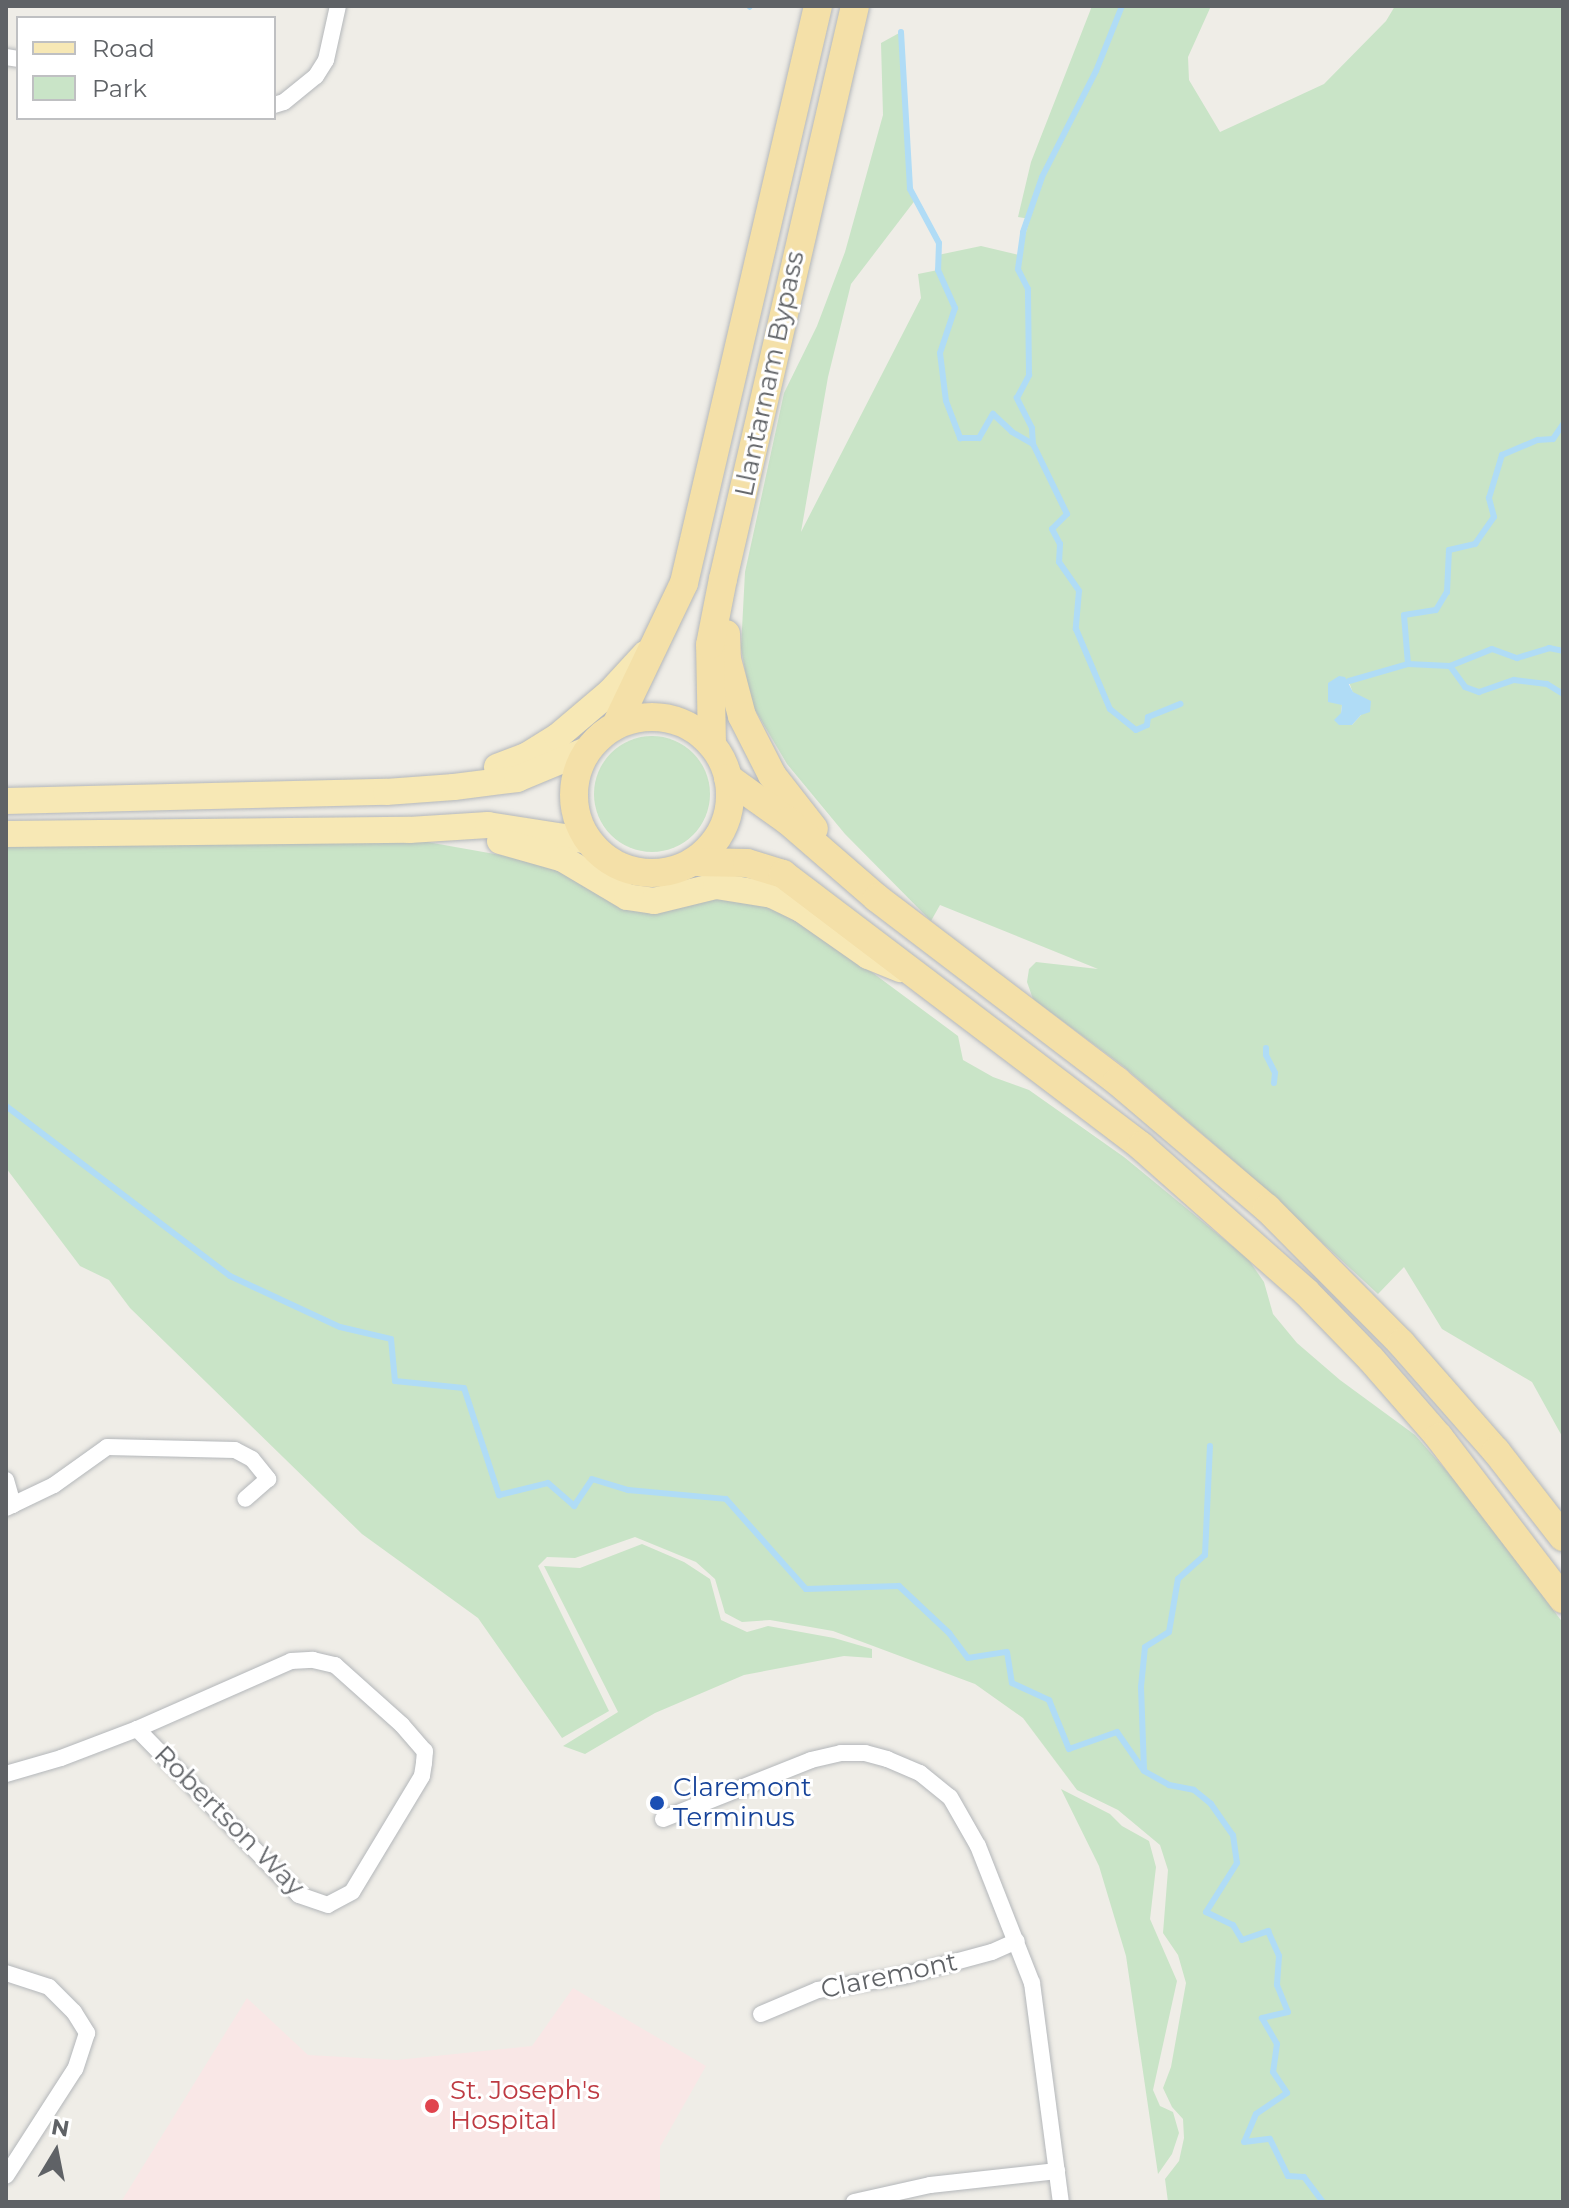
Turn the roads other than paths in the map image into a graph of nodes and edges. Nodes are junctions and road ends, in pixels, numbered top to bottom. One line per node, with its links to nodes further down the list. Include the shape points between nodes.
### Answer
1 (338, 6): 4 (street, via 326,60 316,76)
2 (818, 6): 6 (highway, Llantarnam Bypass, via 684,583)
3 (855, 6): 5 (highway, Llantarnam Bypass)
4 (276, 104)
5 (723, 579): 8 (highway, Llantarnam Bypass, via 710,645); 17 (highway, via 727,659 742,716 772,775)
6 (656, 643): 7 (highway, Llantarnam Bypass); 11 (main road, via 557,737)
7 (616, 725): 8 (highway, via 642,717 668,718 692,728); 9 (highway)
8 (712, 745): 10 (highway)
9 (589, 749): 11 (main road, via 517,779); 15 (highway, via 577,771 573,795 577,819)
10 (728, 778): 16 (highway, via 724,826); 17 (highway)
11 (454, 787): 12 (main road)
12 (6, 801)
13 (409, 830): 14 (main road); 15 (main road, via 488,825); 18 (main road, via 493,839 563,859 627,897 654,901 716,886 772,895 868,956)
14 (6, 834)
15 (589, 841): 16 (highway, via 625,869 671,871)
16 (693, 862): 18 (highway, via 747,863 783,874)
17 (846, 871): 22 (highway, via 1117,1081 1267,1208 1401,1343)
18 (918, 976): 23 (highway, via 1097,1109 1306,1292 1439,1437)
19 (6, 1480): 21 (street)
20 (245, 1499): 21 (street, via 268,1479 252,1459 235,1450 107,1447 54,1485)
21 (10, 1506)
22 (1563, 1537)
23 (1563, 1599)
24 (137, 1729): 24 (street, Robertson Way, via 291,1661 313,1660 335,1665 402,1725 425,1751 424,1763 422,1776 352,1892 328,1905 299,1895); 25 (street, Robertson Way)
25 (6, 1774)
26 (663, 1819): 27 (street, via 811,1760 865,1753 887,1759 920,1773 950,1797 978,1846)
27 (1017, 1941): 29 (street, Claremont, via 903,1976 818,1990); 30 (street, via 1032,1983)
28 (6, 1973): 31 (street, via 49,1987 87,2033 68,2083)
29 (761, 2014)
30 (1057, 2171): 32 (street, via 930,2185); 33 (street)
31 (6, 2176)
32 (854, 2202)
33 (1061, 2202)

